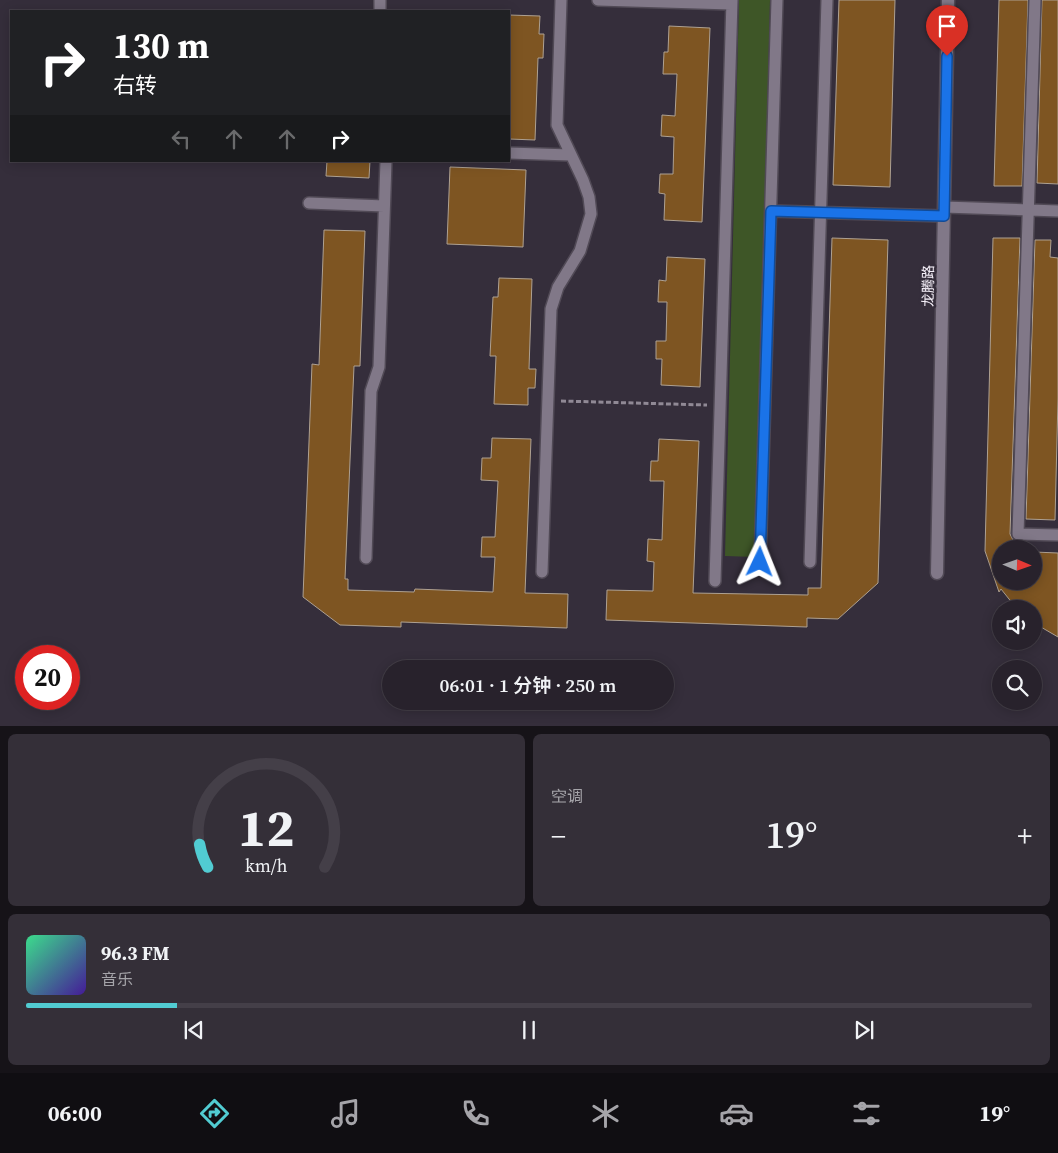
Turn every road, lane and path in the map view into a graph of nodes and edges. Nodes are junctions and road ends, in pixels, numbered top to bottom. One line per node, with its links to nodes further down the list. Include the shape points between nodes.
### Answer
1 (561, 0): 9 (lane, via 557,125)
2 (598, 0): 7 (lane)
3 (777, 0): 14 (lane)
4 (827, 0): 17 (lane)
5 (948, 0): 16 (street, 龙腾路)
6 (1035, 0): 13 (lane)
7 (731, 2): 19 (lane)
8 (510, 153): 9 (lane)
9 (570, 155): 18 (lane, via 589,197 591,214 580,250 558,287 551,310)
10 (386, 162): 12 (lane)
11 (309, 203): 12 (lane)
12 (384, 206): 21 (lane, via 379,367 371,391)
13 (1028, 210): 15 (lane); 16 (lane); 20 (lane, via 1018,534)
14 (771, 211): 17 (lane); 22 (lane)
15 (1058, 211)
16 (944, 212): 17 (lane); 25 (street, 龙腾路)
17 (821, 213): 23 (lane)
18 (548, 401): 19 (path); 24 (lane)
19 (720, 405): 26 (lane)
20 (1058, 535)
21 (366, 558)
22 (760, 562)
23 (810, 562)
24 (542, 572)
25 (937, 573)
26 (715, 581)

